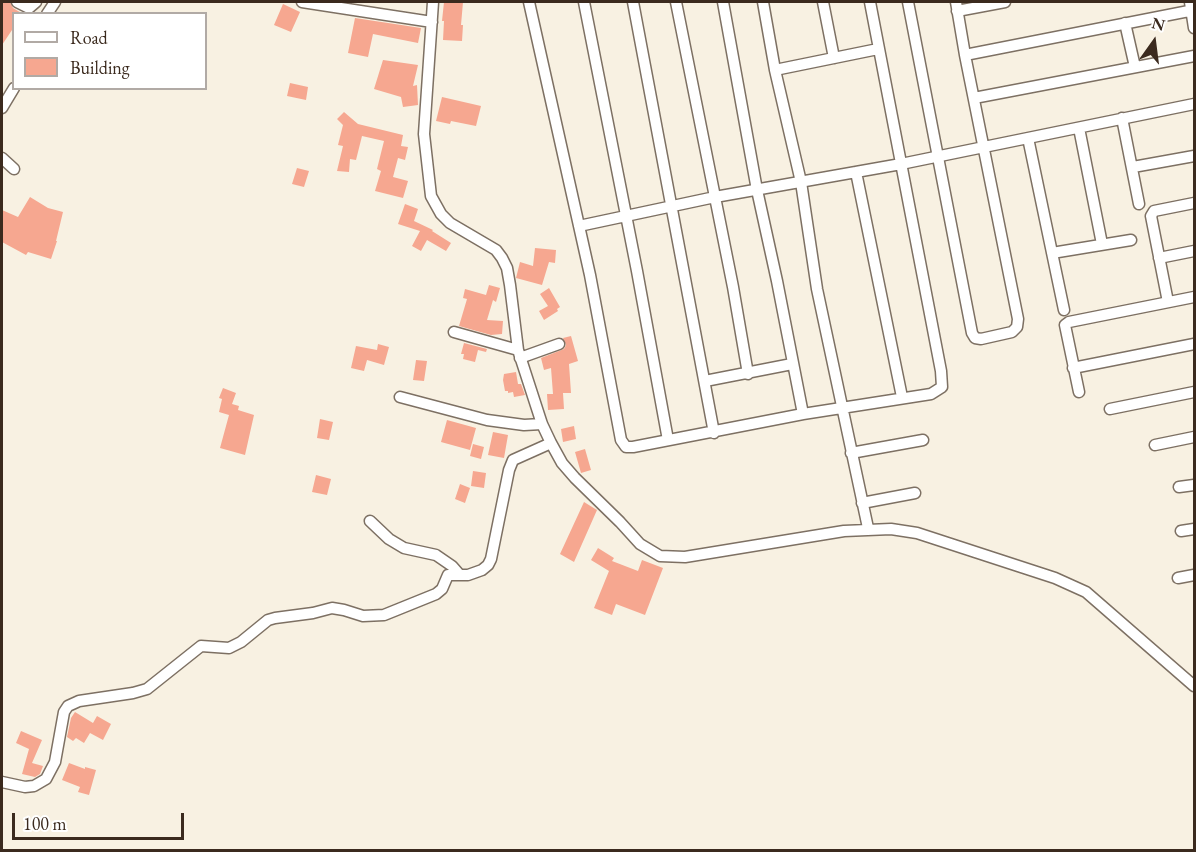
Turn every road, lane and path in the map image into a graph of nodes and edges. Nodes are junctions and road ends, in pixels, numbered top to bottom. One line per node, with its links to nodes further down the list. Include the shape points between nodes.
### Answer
1 (17, 2): 2 (street, via 29,8)
2 (36, 2)
3 (302, 2): 15 (street)
4 (433, 2): 18 (street)
5 (529, 2): 49 (street)
6 (584, 2): 48 (street)
7 (633, 2): 47 (street)
8 (676, 2): 44 (street)
9 (723, 2): 43 (street)
10 (763, 2): 26 (street)
11 (823, 2): 24 (street)
12 (870, 2): 21 (street)
13 (908, 2): 35 (street)
14 (1005, 2): 16 (street)
15 (324, 3): 18 (street)
16 (957, 6): 22 (street)
17 (1192, 7): 19 (street); 20 (street)
18 (432, 22): 61 (street, via 424,134 431,196 450,223 496,250 502,258 507,268)
19 (1125, 24): 22 (street); 25 (street)
20 (1194, 28)
21 (878, 49): 24 (street); 38 (street)
22 (965, 55): 28 (street)
23 (1194, 56): 25 (street)
24 (834, 58): 26 (street)
25 (1135, 68): 28 (street)
26 (775, 70): 42 (street)
27 (13, 90): 30 (street)
28 (974, 98): 34 (street)
29 (1194, 104): 31 (street)
30 (2, 108)
31 (1122, 118): 32 (street); 39 (street)
32 (1079, 128): 33 (street); 51 (street)
33 (1028, 138): 34 (street); 53 (street)
34 (983, 147): 35 (street); 35 (street, via 1018,320 1012,332 981,339 972,333)
35 (939, 156): 38 (street)
36 (1194, 156): 39 (street)
37 (2, 158): 40 (street)
38 (901, 164): 41 (street); 69 (street, via 943,381 942,387 931,394)
39 (1133, 167): 46 (street)
40 (14, 169)
41 (855, 172): 42 (street); 69 (street)
42 (801, 182): 43 (street); 70 (street, via 817,289)
43 (757, 190): 44 (street); 62 (street)
44 (715, 197): 47 (street); 64 (street)
45 (1194, 203): 54 (street, via 1154,211 1151,216)
46 (1139, 204)
47 (670, 208): 48 (street); 65 (street)
48 (627, 217): 49 (street); 76 (street)
49 (579, 226): 76 (street, via 622,444 633,447)
50 (1131, 240): 51 (street)
51 (1102, 244): 53 (street)
52 (1194, 251): 54 (street)
53 (1052, 253): 57 (street)
54 (1159, 258): 56 (street)
55 (1194, 297): 56 (street)
56 (1168, 302): 63 (street, via 1069,322 1065,325)
57 (1064, 310)
58 (454, 332): 61 (street)
59 (559, 344): 61 (street)
60 (1194, 344): 63 (street)
61 (519, 354): 73 (street)
62 (792, 364): 64 (street); 72 (street)
63 (1073, 368): 66 (street)
64 (748, 374): 65 (street)
65 (705, 381): 74 (street)
66 (1079, 392)
67 (1194, 392): 71 (street)
68 (400, 396): 73 (street, via 486,420)
69 (902, 398): 70 (street)
70 (843, 408): 72 (street); 80 (street)
71 (1110, 409)
72 (803, 414): 74 (street)
73 (542, 424): 78 (street)
74 (714, 433): 76 (street)
75 (1194, 437): 79 (street)
76 (668, 440)
77 (923, 440): 80 (street)
78 (551, 443): 86 (street, via 562,464 584,488 639,544 660,556 686,557); 89 (street, via 513,460 488,565 474,573)
79 (1155, 445)
80 (851, 453): 84 (street)
81 (1194, 484): 82 (street)
82 (1179, 488)
83 (915, 493): 84 (street)
84 (862, 503): 86 (street)
85 (370, 521): 89 (street, via 404,548 436,555)
86 (868, 528): 92 (street, via 917,533 1070,584 1099,601)
87 (1194, 529): 88 (street)
88 (1181, 531)
89 (459, 574): 93 (street, via 447,575 436,594 384,615 363,616 332,608 275,618 229,648 201,646 147,689 73,703 64,712 55,762 46,779 25,787)
90 (1194, 575): 91 (street)
91 (1178, 578)
92 (1194, 686)
93 (2, 782)

